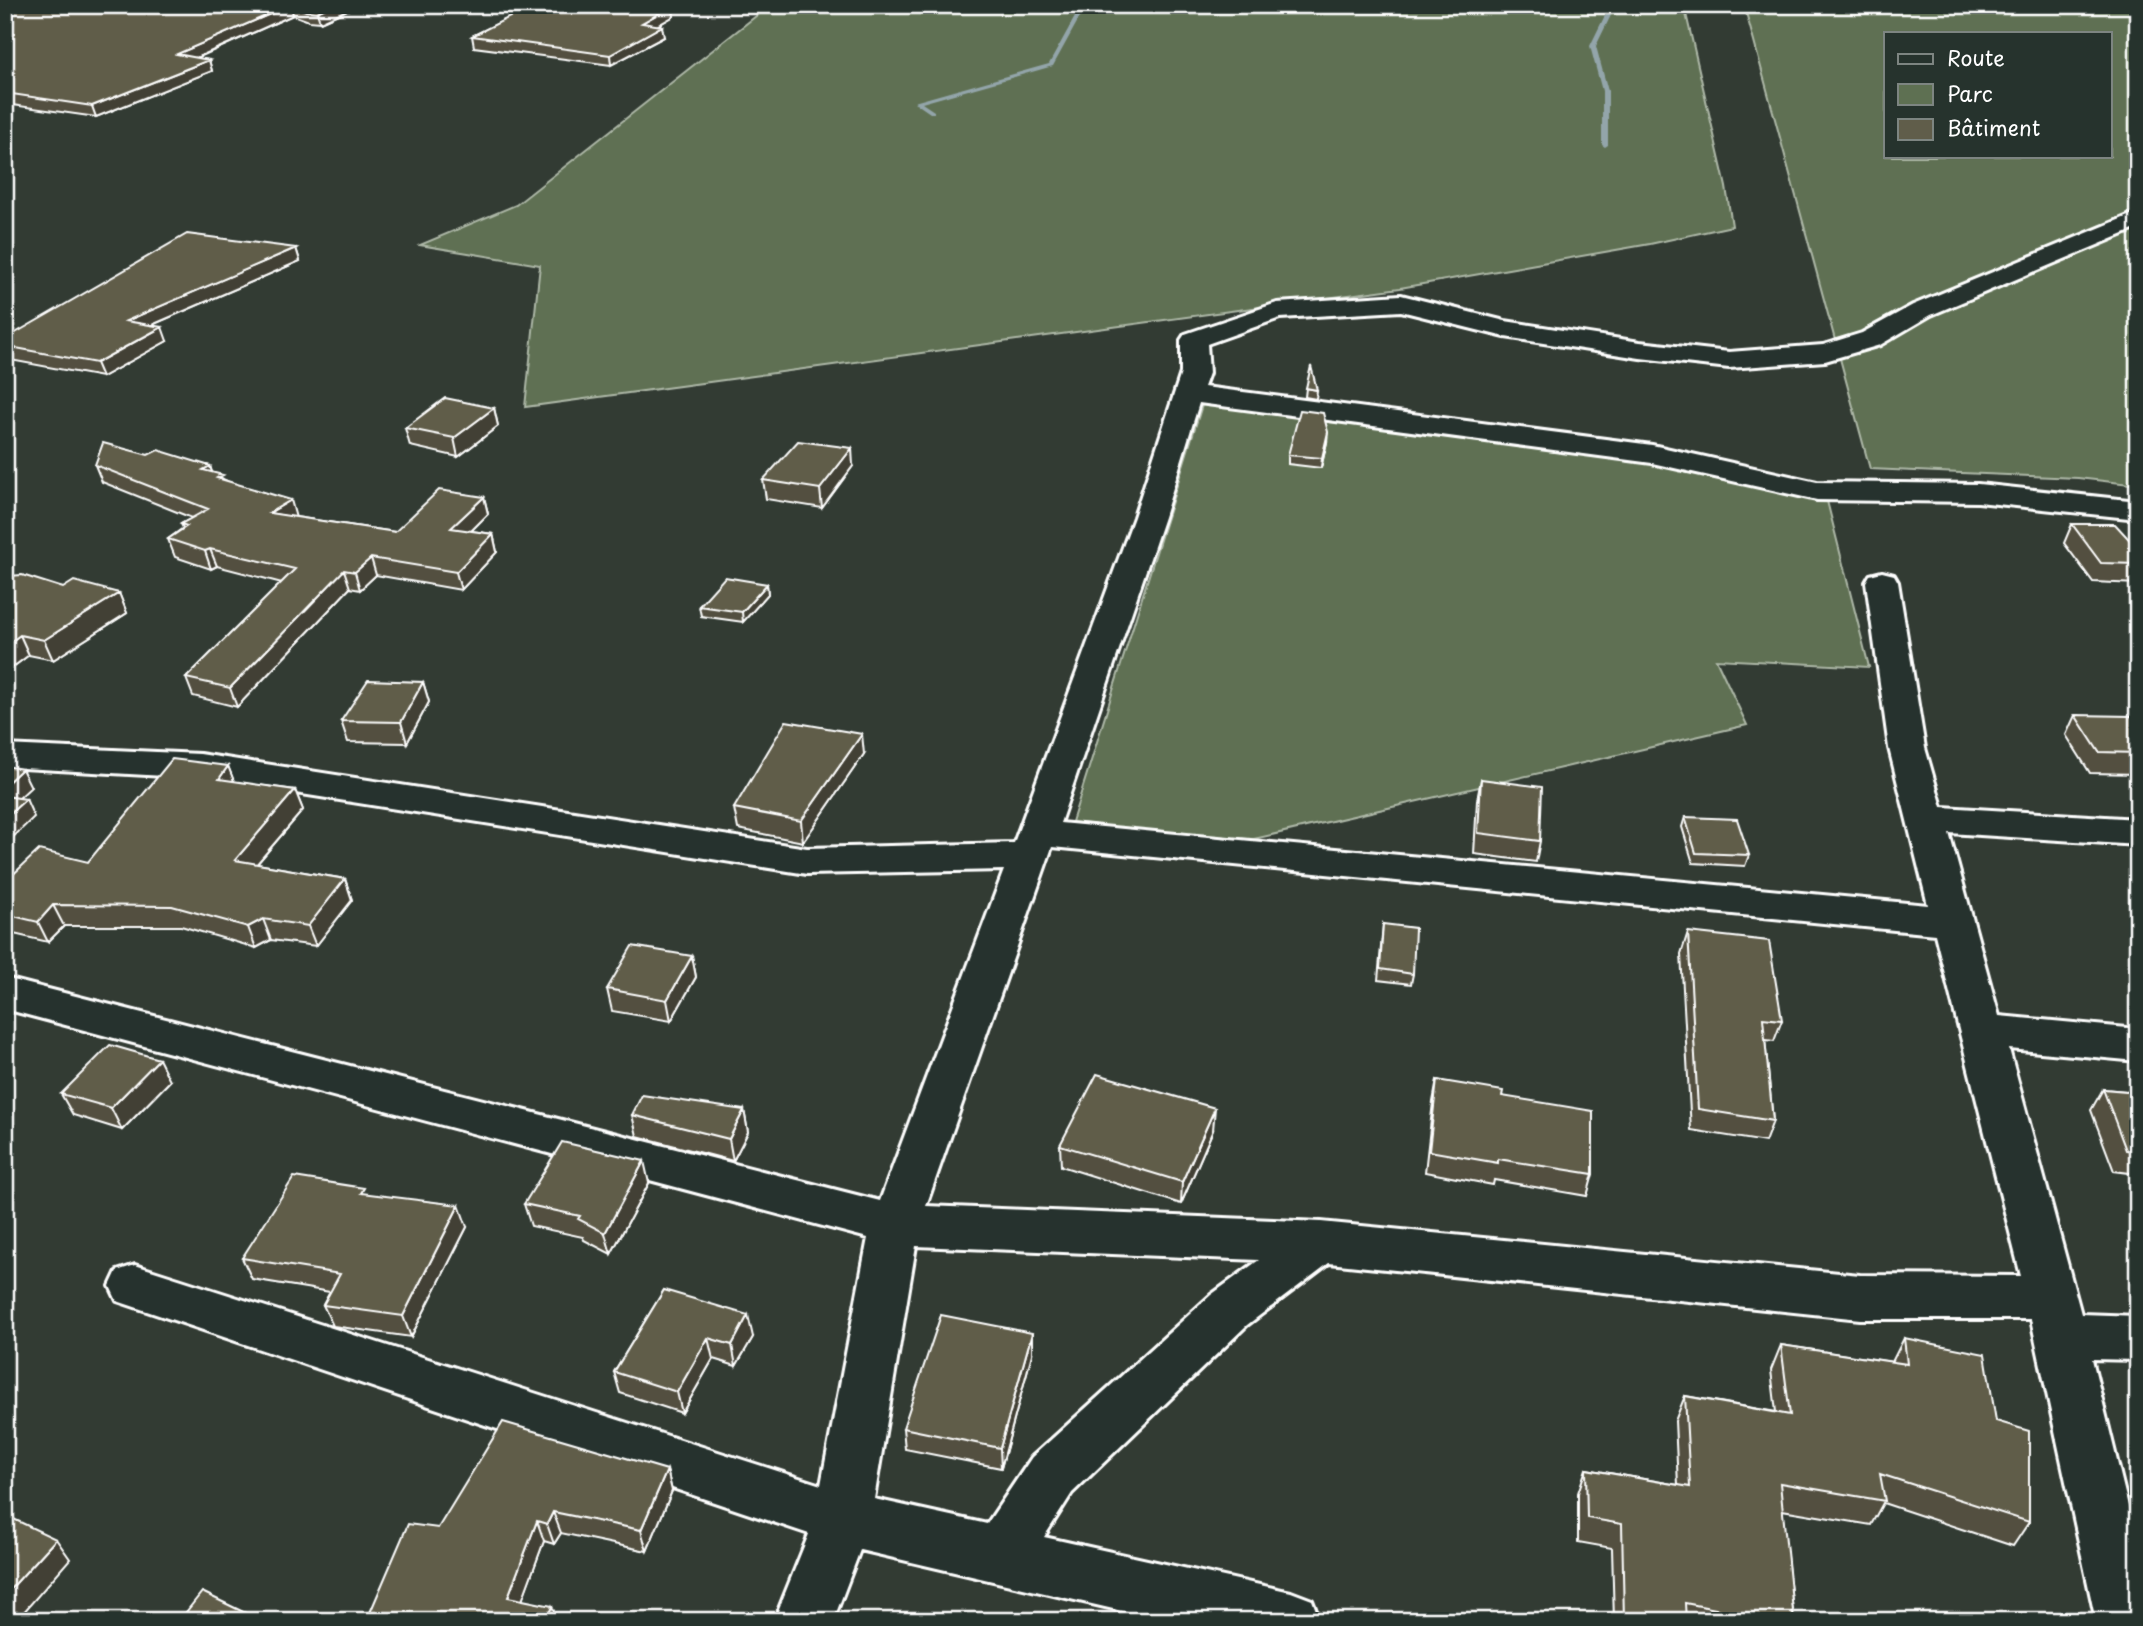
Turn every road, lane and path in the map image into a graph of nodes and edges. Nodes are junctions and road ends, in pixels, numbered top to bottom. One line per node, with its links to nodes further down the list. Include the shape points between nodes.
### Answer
1 (2138, 219): 2 (street, via 1922,310 1871,339 1825,353 1729,360 1640,350 1505,329 1401,303 1277,311 1194,340 1195,373)
2 (1188, 393): 3 (street, via 1652,454 1818,491 1978,493); 8 (street)
3 (2138, 510)
4 (1882, 582): 6 (street, via 1907,748)
5 (5, 756): 8 (street, via 200,766 807,861)
6 (1926, 819): 7 (street); 9 (street)
7 (2138, 832)
8 (1033, 844): 9 (street); 13 (street)
9 (1953, 922): 11 (street)
10 (5, 993): 13 (street)
11 (1981, 1030): 12 (street); 16 (street)
12 (2138, 1045)
13 (895, 1225): 14 (street); 18 (street)
14 (1321, 1242): 16 (street); 19 (street, via 1228,1310 1052,1475)
15 (135, 1286): 18 (street)
16 (2056, 1317): 17 (street); 23 (street)
17 (2138, 1338)
18 (843, 1519): 19 (street); 21 (street)
19 (1001, 1554): 20 (street)
20 (1229, 1614): 22 (street)
21 (803, 1621)
22 (1291, 1621)
23 (2126, 1621)

